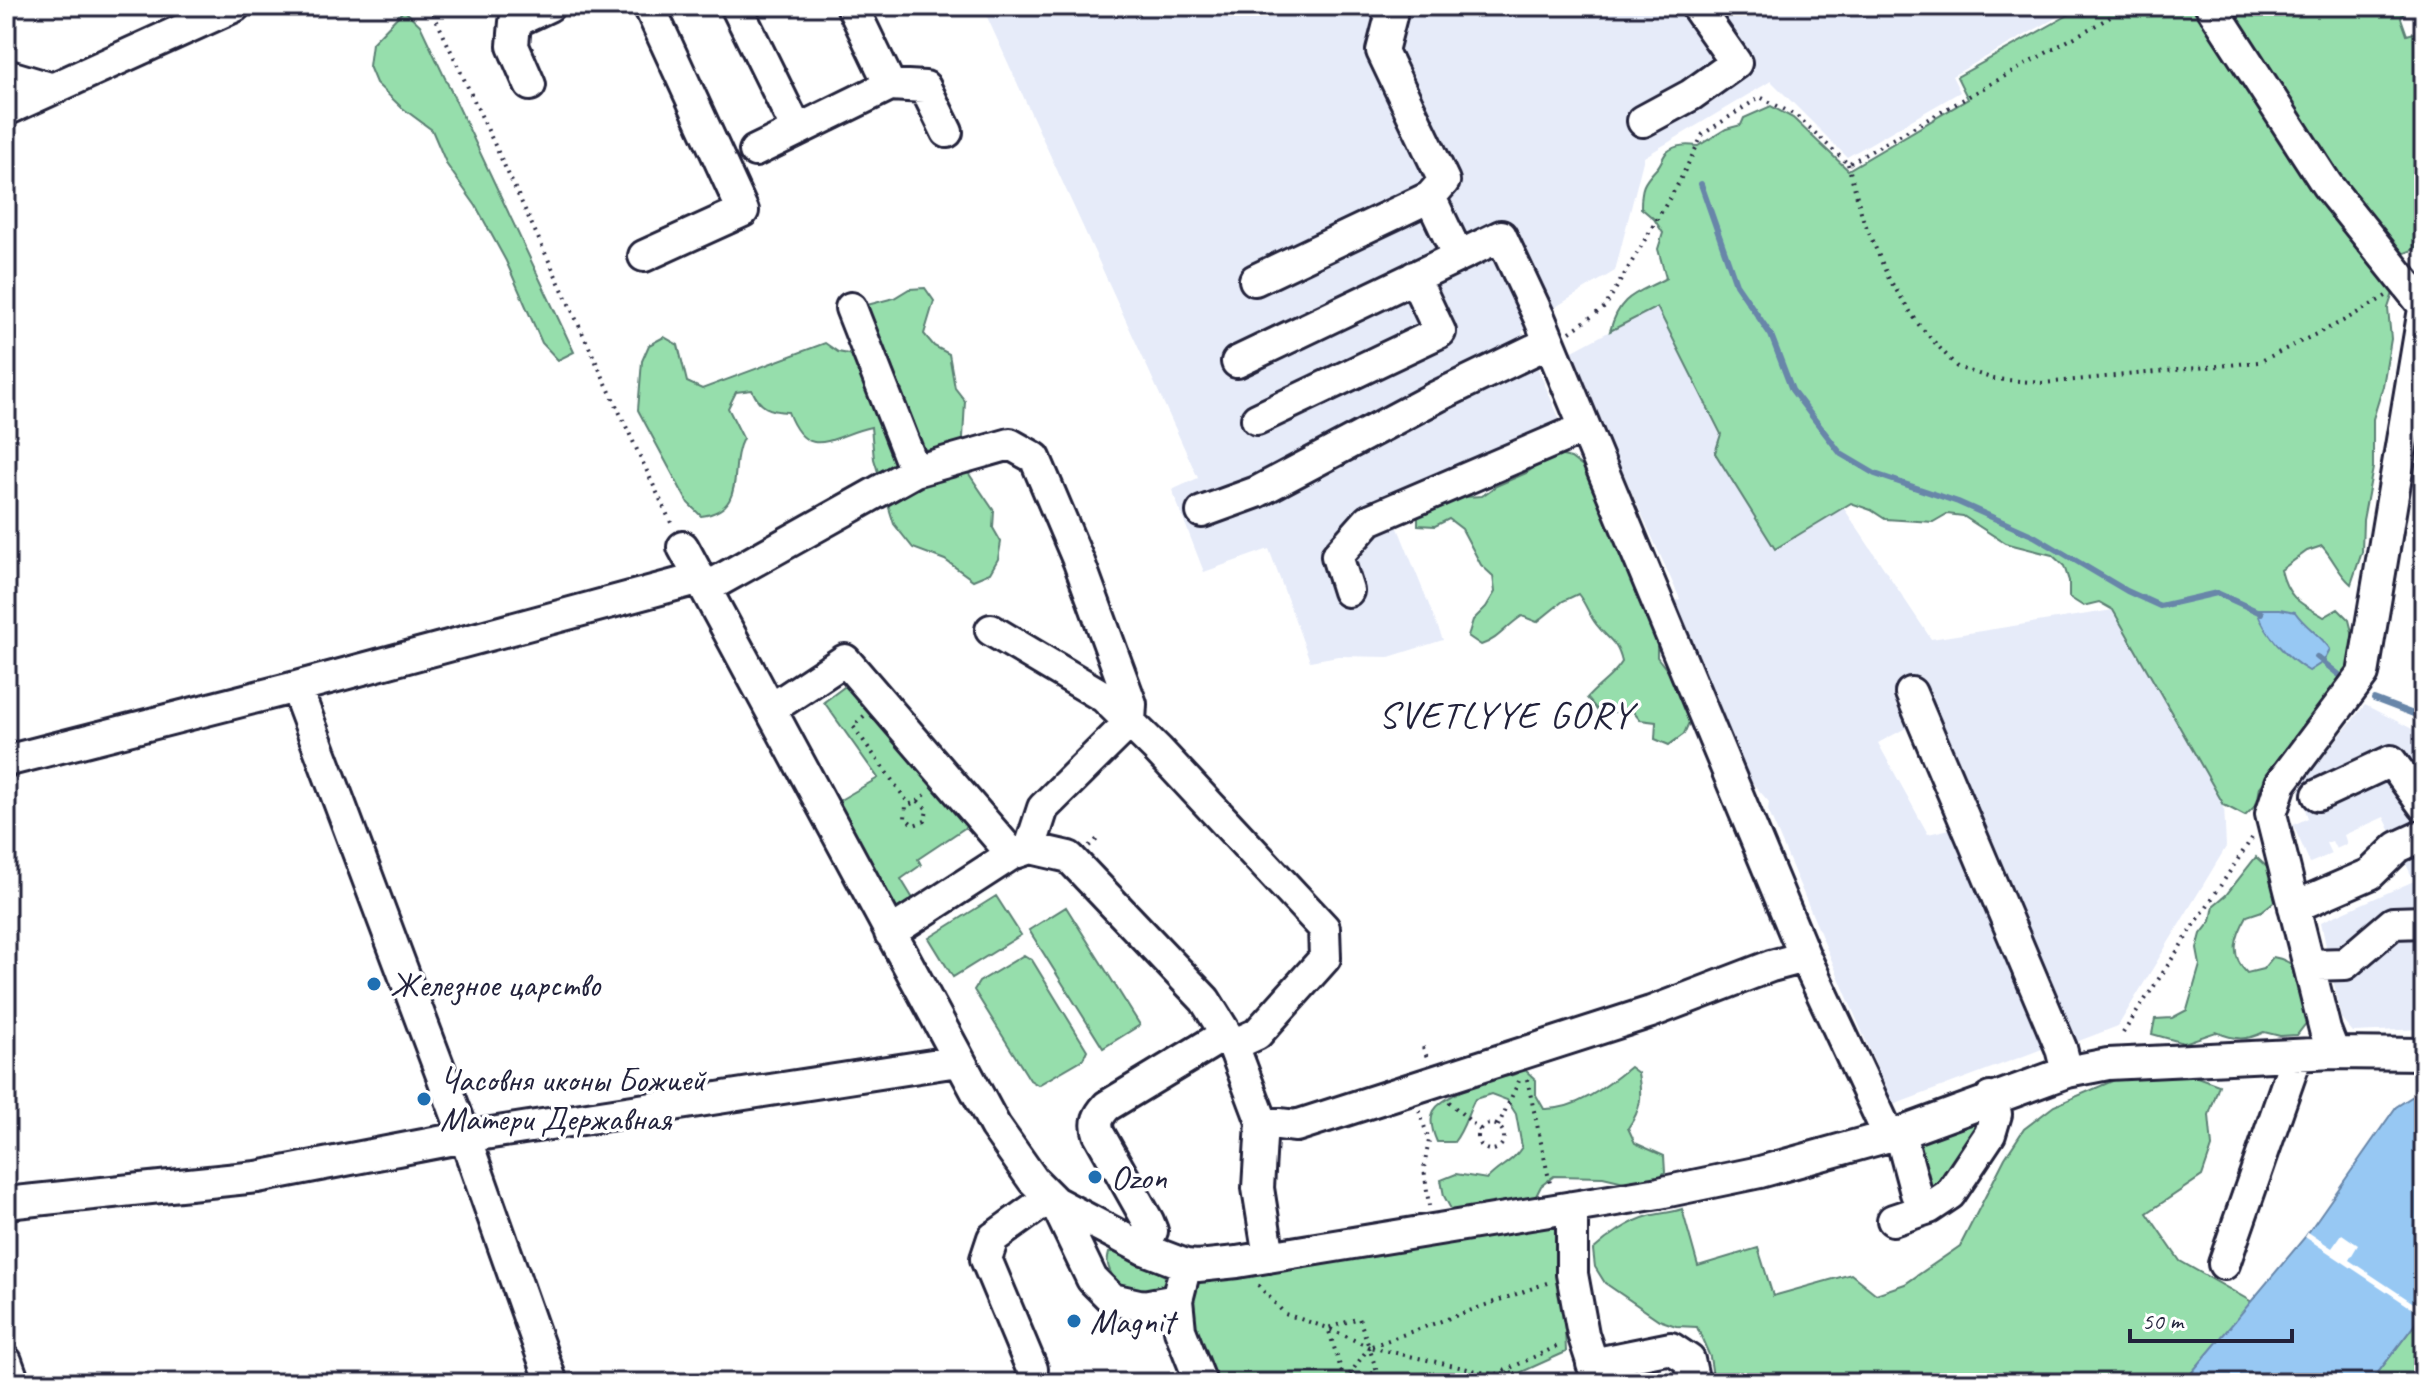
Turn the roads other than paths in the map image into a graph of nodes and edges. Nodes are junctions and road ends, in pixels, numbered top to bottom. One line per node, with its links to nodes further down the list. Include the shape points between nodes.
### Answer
1 (235, 6): 12 (street)
2 (549, 6): 10 (street, via 515,22 513,46)
3 (649, 6): 19 (street, via 743,211)
4 (736, 6): 15 (street)
5 (852, 6): 11 (street)
6 (1385, 6): 18 (street, via 1391,16 1382,51 1444,181)
7 (1696, 6): 14 (street, via 1736,63)
8 (2211, 6): 23 (street, via 2327,185)
9 (6, 75): 12 (street)
10 (530, 85)
11 (890, 85): 15 (street); 16 (street, via 925,87)
12 (53, 89): 13 (street)
13 (6, 110)
14 (1643, 121)
15 (797, 130): 17 (street)
16 (947, 132)
17 (755, 151)
18 (1430, 197): 20 (street); 22 (street)
19 (644, 256)
20 (1458, 256): 21 (street); 25 (street, via 1501,236)
21 (1414, 277): 26 (street); 27 (street, via 1440,332)
22 (1255, 280)
23 (2418, 300): 44 (street, via 2363,674 2281,783 2271,814)
24 (851, 308): 29 (street)
25 (1548, 343): 28 (street); 30 (street, via 1257,492)
26 (1237, 362)
27 (1257, 419)
28 (1584, 428): 33 (street, via 1369,520 1337,556); 47 (street)
29 (915, 471): 32 (street); 38 (street, via 1010,444 1035,458 1131,704)
30 (1202, 512)
31 (683, 547): 32 (street)
32 (704, 583): 35 (street); 37 (street)
33 (1348, 591)
34 (991, 630): 38 (street, via 1104,697)
35 (296, 687): 39 (street); 58 (street)
36 (1911, 693): 54 (street)
37 (771, 709): 43 (street, via 845,660); 46 (street)
38 (1130, 722): 43 (street, via 1043,808); 49 (street, via 1324,928 1325,958 1257,1034)
39 (6, 761)
40 (2318, 795): 41 (street, via 2391,761)
41 (2424, 806)
42 (2424, 835): 44 (street, via 2398,847 2370,874)
43 (1021, 851): 46 (street); 49 (street, via 1069,857 1205,1000)
44 (2294, 907): 48 (street)
45 (2424, 922): 48 (street, via 2393,923 2345,964)
46 (890, 933): 53 (street)
47 (1805, 957): 56 (street, via 1296,1126); 57 (street)
48 (2309, 965): 50 (street)
49 (1230, 1040): 56 (street); 64 (street, via 1100,1113 1099,1134 1152,1231)
50 (2334, 1053): 51 (street); 52 (street)
51 (2424, 1054)
52 (2297, 1055): 54 (street, via 2108,1064); 66 (street)
53 (958, 1061): 58 (street); 60 (street, via 995,1126)
54 (2067, 1072): 55 (street)
55 (1990, 1098): 57 (street); 63 (street, via 1996,1114 1990,1134 1950,1194 1929,1208)
56 (1262, 1122): 65 (street, via 1258,1188)
57 (1894, 1134): 59 (street); 62 (street, via 1760,1172)
58 (465, 1137): 61 (street, via 257,1177); 73 (street)
59 (1916, 1193)
60 (1053, 1199): 64 (street); 68 (street, via 1092,1279 1112,1299 1143,1306); 70 (street, via 993,1238 986,1259)
61 (6, 1203)
62 (1564, 1208): 65 (street); 71 (street, via 1583,1334)
63 (1893, 1220)
64 (1144, 1249): 67 (street)
65 (1269, 1257): 67 (street)
66 (2224, 1264)
67 (1186, 1265): 68 (street)
68 (1177, 1300): 74 (street, via 1180,1330)
69 (6, 1361): 72 (street)
70 (1032, 1369)
71 (1595, 1374): 75 (street, via 1671,1348 1689,1360)
72 (14, 1383)
73 (552, 1383)
74 (1201, 1383)
75 (1694, 1383)

